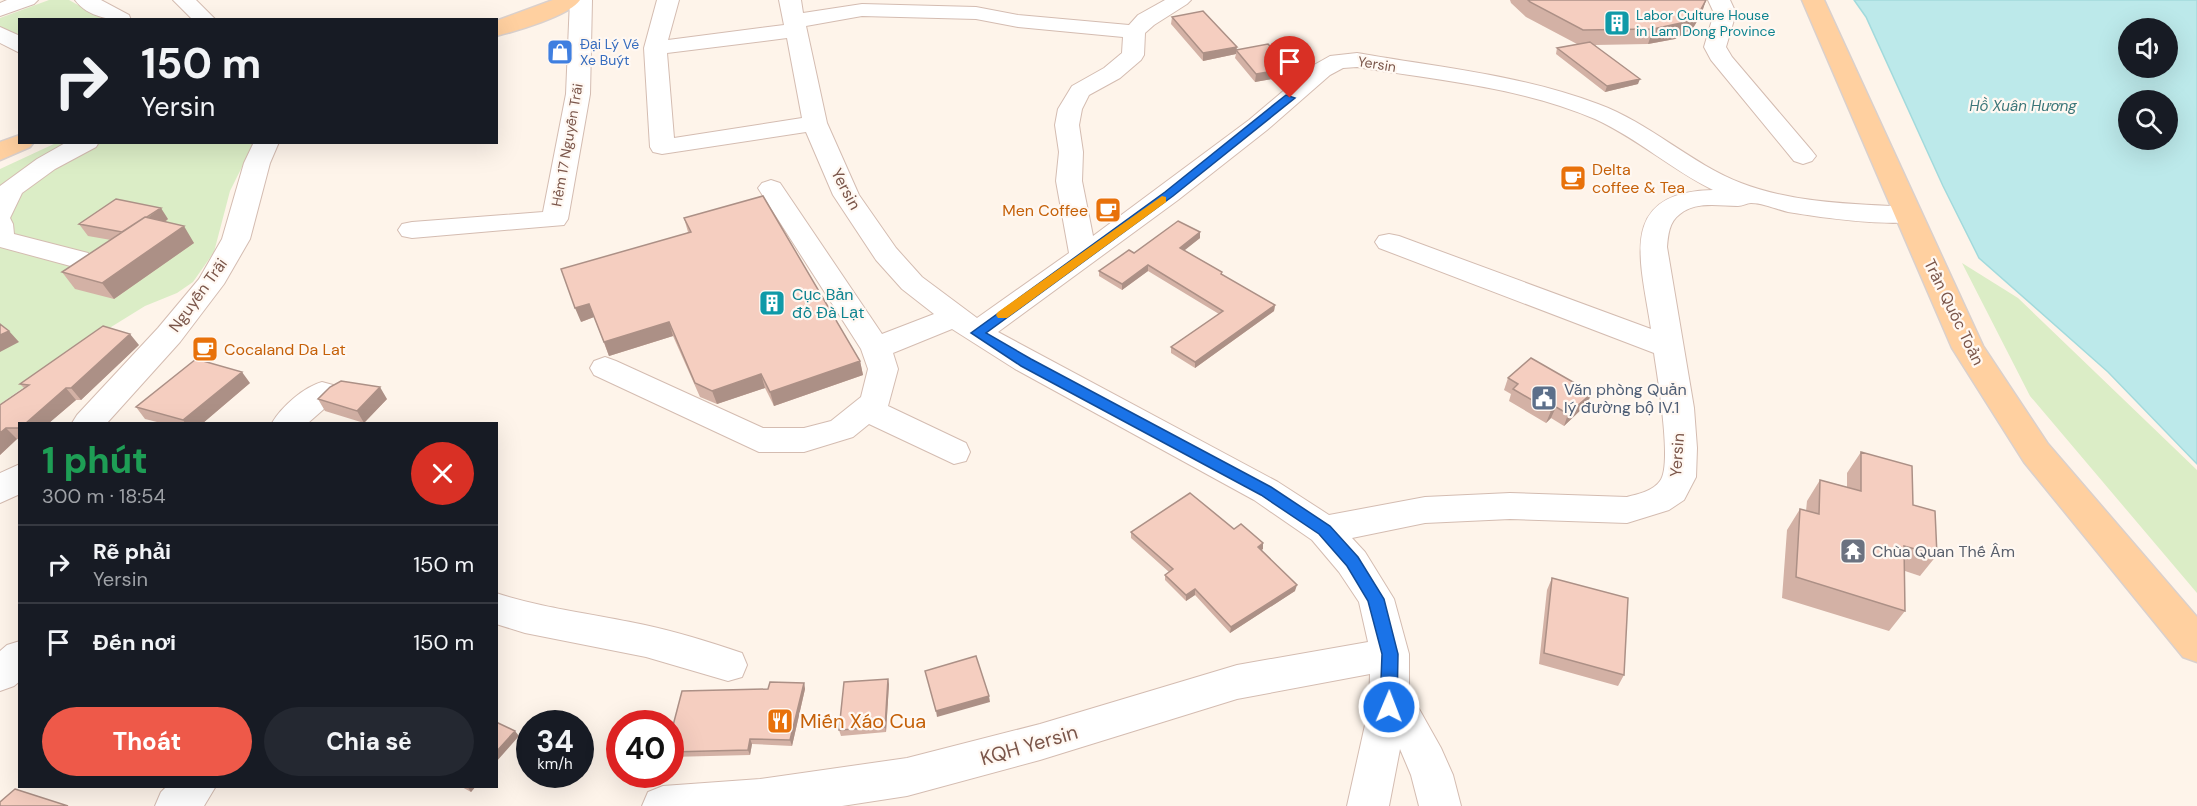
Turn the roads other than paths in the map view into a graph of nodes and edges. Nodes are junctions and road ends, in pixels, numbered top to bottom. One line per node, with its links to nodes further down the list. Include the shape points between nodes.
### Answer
1 (27, 0): 10 (street)
2 (86, 0): 12 (street)
3 (184, 0): 13 (street)
4 (569, 0): 14 (main road)
5 (581, 0): 30 (street, Hẻm 17 Nguyễn Trãi, via 578,94 555,219)
6 (668, 0): 18 (street)
7 (1180, 0): 15 (street)
8 (1719, 0): 24 (street, via 1725,13 1716,36 1718,53)
9 (1813, 0): 28 (main road, Trần Quốc Toản)
10 (0, 10)
11 (793, 17): 15 (street, via 862,10 976,13); 18 (street); 19 (street, Yersin)
12 (118, 18)
13 (204, 18)
14 (498, 28)
15 (1134, 32): 32 (street, via 1134,55 1080,91 1070,109 1069,181)
16 (0, 34): 17 (street)
17 (18, 45)
18 (655, 48): 19 (street, via 662,147)
19 (815, 123): 34 (street, Yersin, via 846,195 886,254 912,283)
20 (18, 143): 23 (main road)
21 (83, 144): 27 (street, via 11,189)
22 (266, 144): 40 (street, Nguyễn Trãi, via 236,239 210,284)
23 (0, 152)
24 (1803, 156)
25 (771, 188): 36 (street)
26 (1768, 199): 28 (street, Yersin); 32 (street, Yersin, via 1708,177 1627,125 1540,93 1357,60 1338,61); 35 (street, Yersin, via 1701,197 1678,203 1660,216 1653,247)
27 (0, 213)
28 (1907, 215): 47 (main road, Trần Quốc Toản, via 1968,348 2036,453)
29 (0, 224): 33 (street, via 2,239)
30 (412, 230)
31 (1389, 242): 35 (street)
32 (1084, 257): 34 (street, Yersin)
33 (78, 259)
34 (966, 325): 36 (street); 45 (street, Yersin, via 1026,362 1266,491)
35 (1669, 347): 45 (street, Yersin, via 1678,408 1679,477 1672,490 1657,501 1628,510 1425,510)
36 (876, 348): 39 (street, via 883,369 875,402)
37 (605, 368): 39 (street, via 759,440 804,440 842,429)
38 (322, 393): 41 (street)
39 (867, 409): 42 (street)
40 (89, 422)
41 (289, 422)
42 (954, 452)
43 (18, 477): 44 (street)
44 (0, 490)
45 (1324, 530): 48 (street, Yersin, via 1352,562 1376,599)
46 (498, 609): 50 (street, via 525,618 646,641)
47 (2197, 645)
48 (1390, 654): 52 (street, Yersin); 55 (street, KQH Yersin, via 1237,682 1040,742 907,777 760,799)
49 (18, 659): 51 (street)
50 (728, 665)
51 (0, 674)
52 (1389, 694): 56 (street, Yersin); 57 (street, via 1424,750 1436,781)
53 (193, 788): 54 (street)
54 (176, 806)
55 (663, 806)
56 (1368, 806)
57 (1440, 806)

